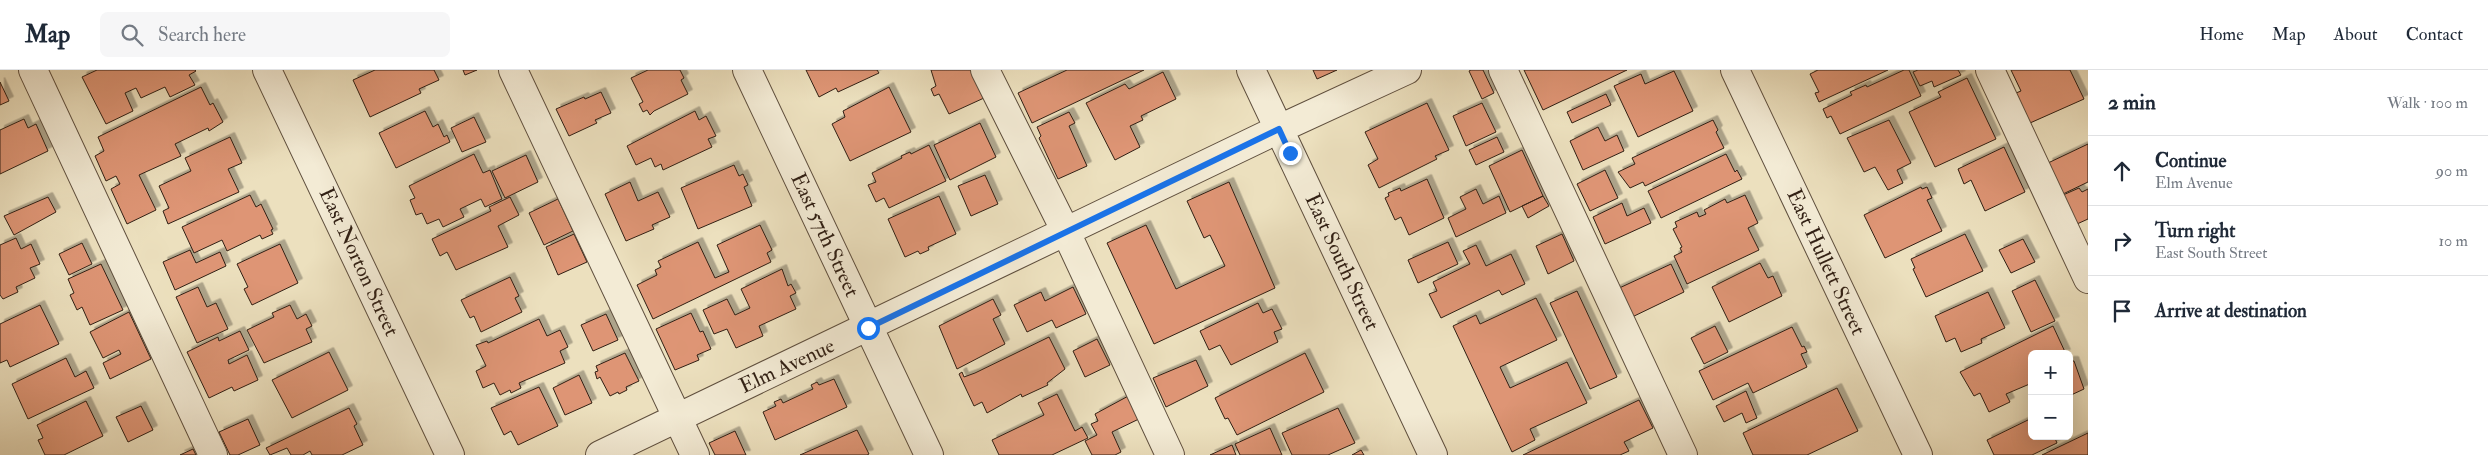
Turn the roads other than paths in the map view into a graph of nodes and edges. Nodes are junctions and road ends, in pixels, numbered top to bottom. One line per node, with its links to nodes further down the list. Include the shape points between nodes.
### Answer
1 (33, 70): 17 (street)
2 (267, 70): 18 (street, East Norton Street)
3 (512, 70): 15 (street)
4 (747, 70): 14 (street, East 57th Street)
5 (985, 70): 12 (street)
6 (1251, 70): 11 (street, East South Street)
7 (1407, 70): 11 (street, Elm Avenue)
8 (1502, 70): 16 (street)
9 (1735, 70): 24 (street, East Hullett Street)
10 (1990, 70): 13 (street)
11 (1279, 129): 12 (street, Elm Avenue); 23 (street, East South Street)
12 (1066, 232): 14 (street, Elm Avenue); 22 (street)
13 (2088, 279)
14 (868, 328): 15 (street, Elm Avenue); 21 (street, East 57th Street)
15 (678, 418): 19 (street, Elm Avenue); 20 (street)
16 (1675, 453)
17 (213, 455)
18 (450, 455)
19 (600, 455)
20 (695, 455)
21 (929, 455)
22 (1170, 455)
23 (1433, 455)
24 (1918, 455)

